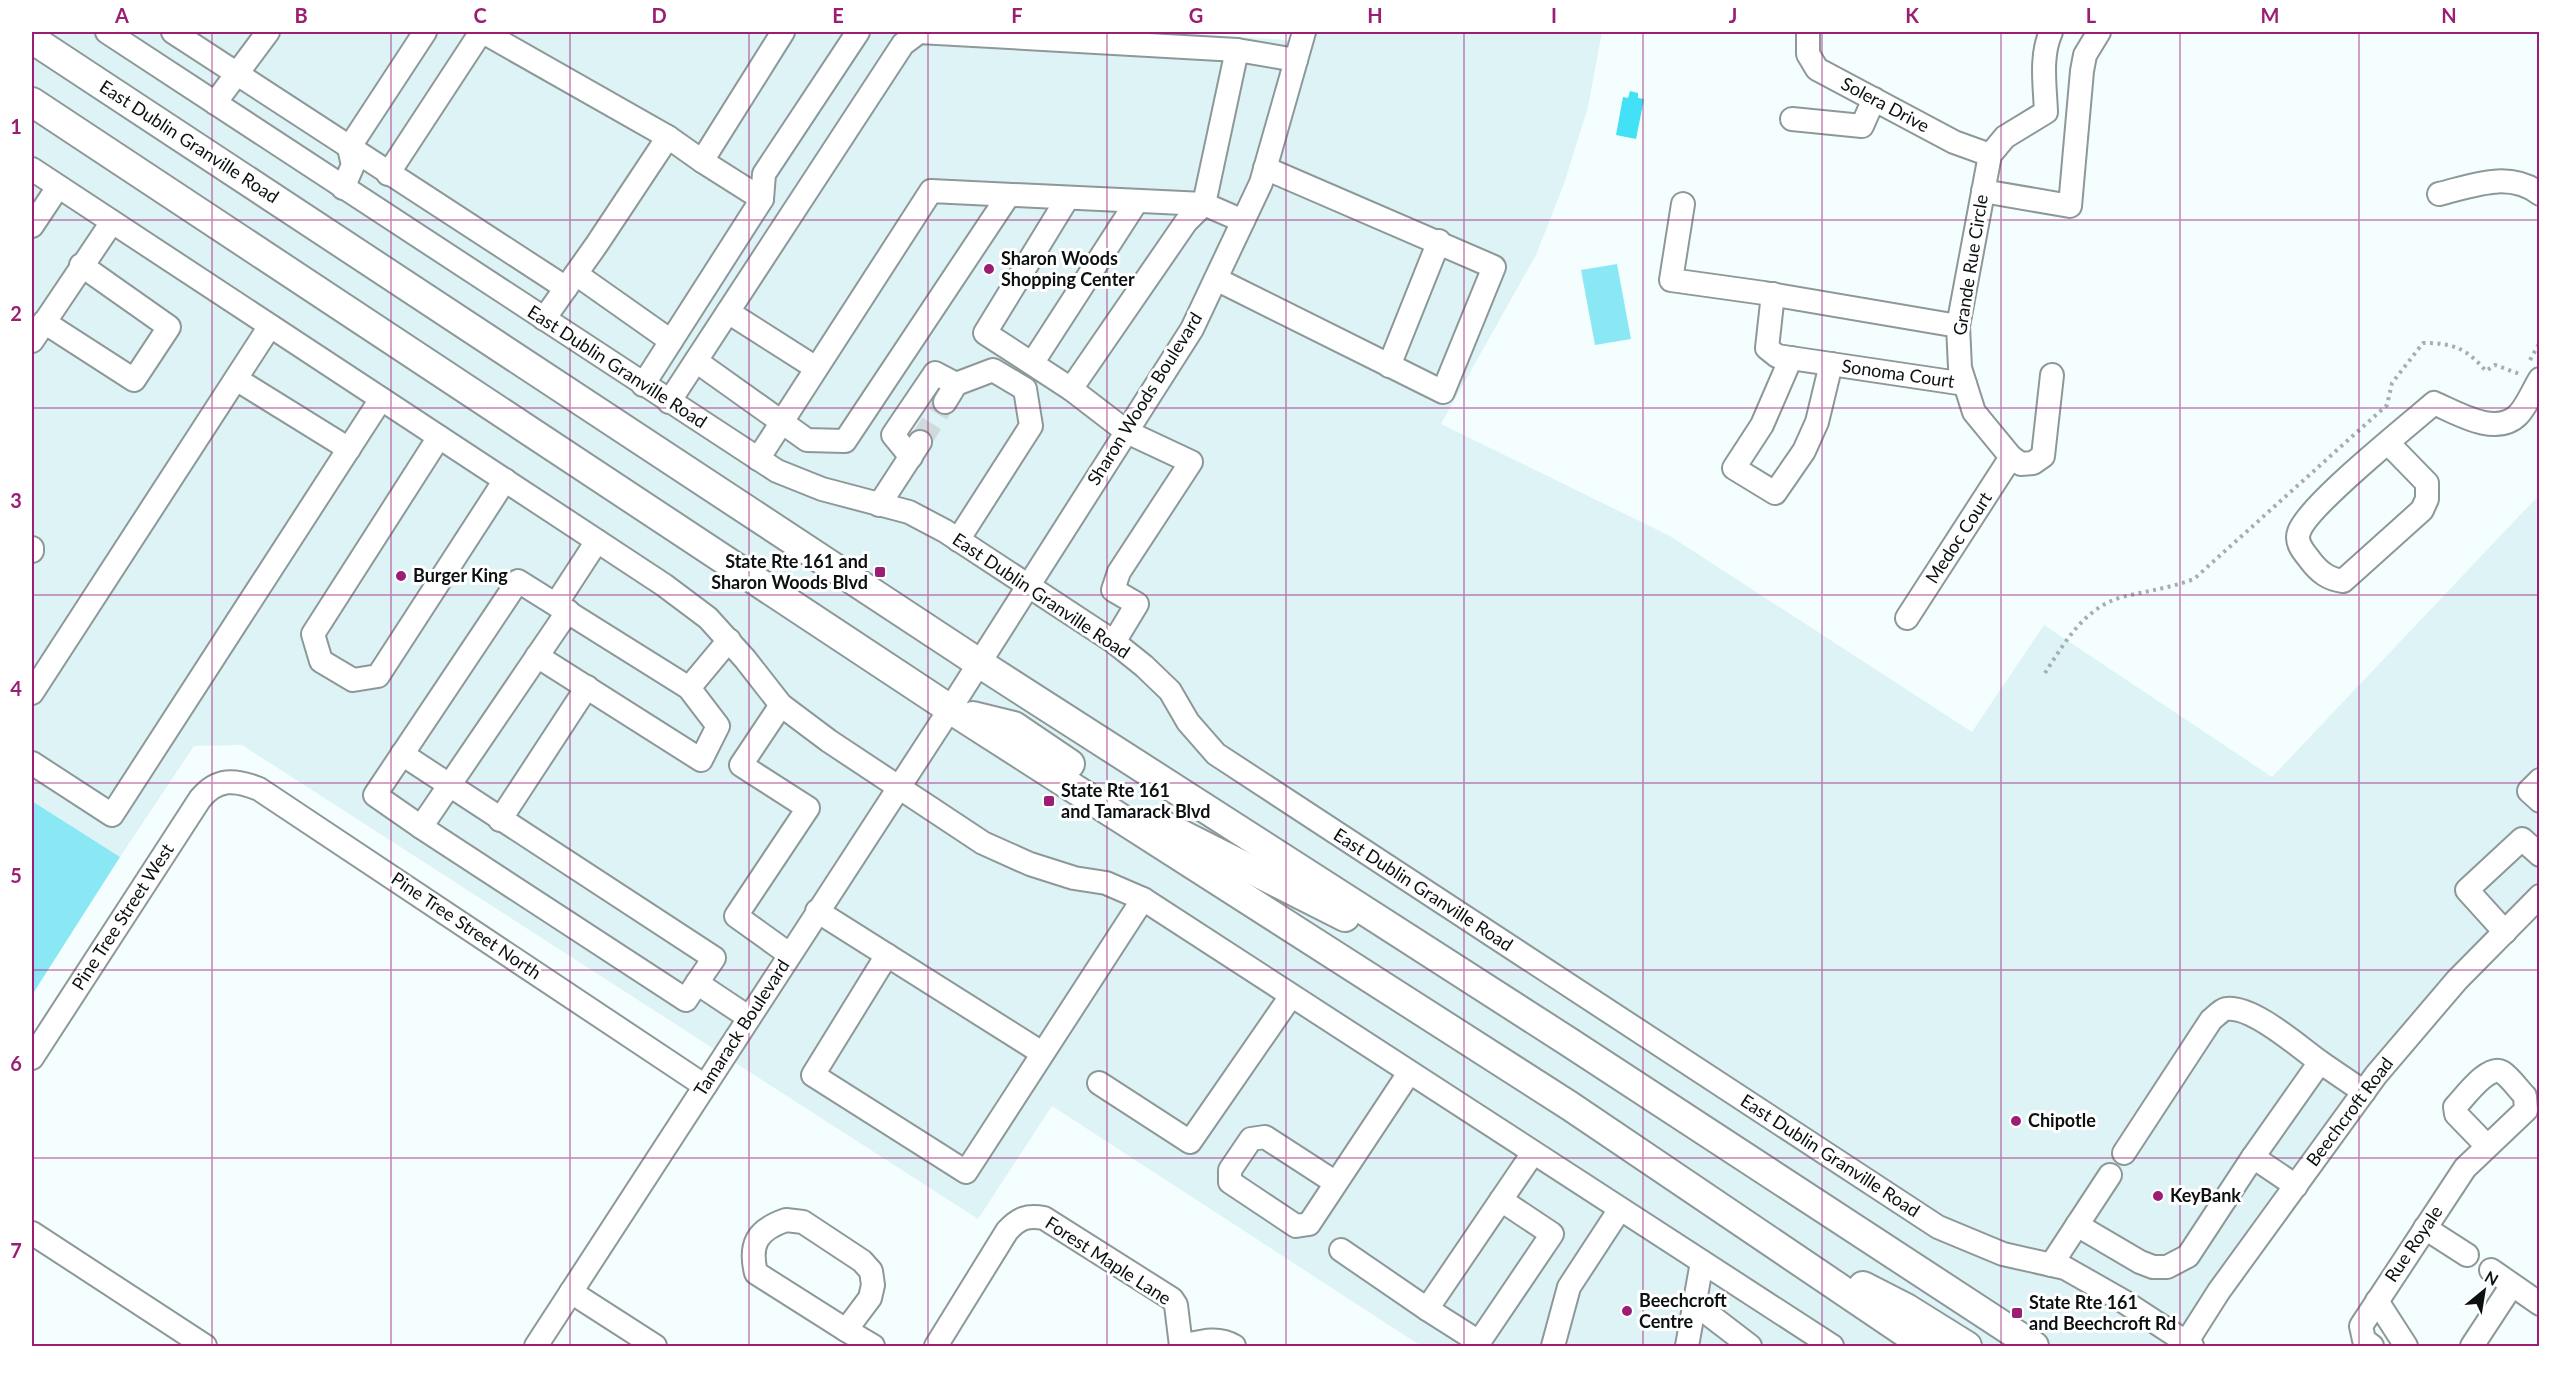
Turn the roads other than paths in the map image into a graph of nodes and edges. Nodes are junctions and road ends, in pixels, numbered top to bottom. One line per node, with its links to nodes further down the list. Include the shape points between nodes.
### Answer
1 (107, 32): 18 (street, East Dublin Granville Road)
2 (173, 32): 15 (street)
3 (268, 32): 15 (street)
4 (425, 32): 23 (street)
5 (482, 32): 22 (street); 28 (street)
6 (783, 32): 25 (street)
7 (858, 32): 35 (street, via 764,174)
8 (1304, 32): 14 (street, Sharon Woods Boulevard)
9 (1808, 32): 16 (street, Solera Drive, via 1808,54 1817,69)
10 (2051, 32): 19 (street, via 2044,70)
11 (2099, 32): 20 (street, via 2085,55)
12 (32, 39): 86 (main road, East Dublin Granville Road)
13 (1237, 50): 14 (street); 38 (street); 48 (street, via 918,32 903,44)
14 (1296, 60): 26 (street, Sharon Woods Boulevard)
15 (237, 74): 18 (street); 23 (street)
16 (1874, 99): 21 (street, via 1862,126); 24 (street, Solera Drive, via 1954,142)
17 (32, 102): 91 (main road)
18 (215, 103): 30 (street, East Dublin Granville Road)
19 (2046, 112): 20 (street); 24 (street, via 2005,137)
20 (2078, 118): 31 (street, via 2070,206)
21 (1792, 119)
22 (668, 137): 25 (street); 46 (street)
23 (349, 148): 28 (street); 30 (street, via 353,165)
24 (1990, 155): 31 (street, Grande Rue Circle)
25 (702, 161): 35 (street)
26 (1265, 168): 40 (street, Sharon Woods Boulevard); 43 (street)
27 (32, 170): 29 (street)
28 (388, 174): 46 (street)
29 (58, 187): 41 (street); 42 (street)
30 (343, 188): 49 (street, East Dublin Granville Road)
31 (1983, 191): 52 (street, Grande Rue Circle)
32 (2439, 194): 33 (street, via 2495,180 2517,182)
33 (2540, 194)
34 (1008, 196): 36 (street); 60 (street, via 931,191); 69 (street, via 845,441 807,440)
35 (762, 199): 54 (street)
36 (1067, 199): 37 (street); 57 (street, via 986,333)
37 (1137, 201): 38 (street); 57 (street)
38 (1204, 204): 40 (street); 66 (street, via 1186,222)
39 (1683, 204): 47 (street, via 1671,280)
40 (1243, 221): 45 (street, Sharon Woods Boulevard)
41 (112, 222): 44 (street); 51 (street)
42 (32, 226)
43 (1439, 241): 59 (street); 59 (street, via 1494,267 1443,392)
44 (81, 265): 50 (street); 50 (street, via 169,327 158,345 134,380)
45 (1216, 279): 59 (street); 70 (street, Sharon Woods Boulevard, via 1192,329)
46 (571, 281): 49 (street); 54 (street)
47 (1773, 294): 52 (street); 55 (street, via 1767,348 1777,356)
48 (728, 312): 56 (street); 60 (street)
49 (544, 319): 65 (street, East Dublin Granville Road)
50 (44, 322): 53 (street)
51 (270, 326): 63 (street); 67 (street)
52 (1958, 326): 64 (street, Grande Rue Circle, via 1960,368)
53 (32, 341)
54 (671, 341): 65 (street)
55 (1791, 358): 58 (street, Sonoma Court); 58 (street, Sonoma Court, via 1762,425 1734,468 1775,493 1804,452)
56 (696, 362): 68 (street); 69 (street)
57 (1033, 362): 66 (street)
58 (1831, 364): 64 (street, Sonoma Court)
59 (1389, 366)
60 (816, 368): 69 (street)
61 (2530, 373): 72 (street, via 2518,415 2506,423 2483,423 2434,403)
62 (2052, 375): 74 (street, via 2043,456 2033,463 2021,464)
63 (236, 379): 73 (street); 89 (street)
64 (1965, 384): 74 (street, Grande Rue Circle, via 1974,412)
65 (643, 385): 68 (street, East Dublin Granville Road)
66 (1071, 389): 70 (street)
67 (381, 399): 71 (street); 73 (street)
68 (669, 402): 75 (street, East Dublin Granville Road)
69 (781, 423): 75 (street)
70 (1127, 432): 80 (street, Sharon Woods Boulevard); 84 (street, via 1191,462 1119,572 1113,590 1137,604)
71 (439, 438): 76 (street); 76 (street, via 313,634 321,661 353,680 378,676)
72 (2388, 444): 72 (street, via 2311,511 2298,534 2300,546 2331,579 2343,581 2422,510 2427,499 2427,483)
73 (349, 449): 93 (street, via 112,815)
74 (2011, 458): 82 (street, Medoc Court)
75 (758, 459): 77 (street, East Dublin Granville Road, via 822,489)
76 (505, 480): 79 (street)
77 (879, 505): 78 (street, East Dublin Granville Road, via 909,512); 78 (street, via 916,450 893,435 934,373 951,393 993,370 1025,389 1031,426)
78 (958, 540): 80 (street, East Dublin Granville Road)
79 (597, 541): 81 (street); 83 (street, via 708,618)
80 (1027, 586): 84 (street, East Dublin Granville Road); 86 (street, Sharon Woods Boulevard)
81 (562, 607): 85 (street); 88 (street); 92 (street, via 519,581)
82 (1906, 618)
83 (729, 640): 88 (street); 90 (street)
84 (1114, 642): 135 (street, East Dublin Granville Road, via 1170,691 1188,722 1216,754 1938,1227 2003,1254)
85 (537, 656): 87 (street); 96 (street)
86 (979, 663): 91 (street, Sharon Woods Boulevard); 108 (main road, East Dublin Granville Road)
87 (586, 687): 88 (street, via 701,760 718,726); 99 (street)
88 (689, 688)
89 (32, 693)
90 (781, 705): 97 (street); 106 (street, via 741,765 808,808 735,916)
91 (950, 709): 97 (street, Tamarack Boulevard); 108 (main road, via 1014,726 1163,826 1288,890); 130 (main road, via 1570,1106)
92 (402, 754): 96 (street); 100 (street, via 375,795)
93 (32, 763)
94 (2540, 780): 98 (street, via 2529,791)
95 (222, 783): 113 (street, Pine Tree Street West, via 208,788 200,799); 117 (street, Pine Tree Street North, via 241,782 259,789)
96 (450, 786): 99 (street); 100 (street)
97 (899, 786): 103 (street, via 983,843 1030,864 1106,884); 104 (street, Tamarack Boulevard)
98 (2540, 801)
99 (500, 820): 109 (street, via 714,958)
100 (421, 827): 109 (street, via 686,1000)
101 (2540, 855): 105 (street, via 2522,838 2468,890)
102 (2540, 897): 105 (street, Beechcroft Road)
103 (1143, 899): 110 (street); 112 (street)
104 (817, 911): 106 (street, Tamarack Boulevard); 107 (street)
105 (2505, 932): 118 (street, Beechcroft Road, via 2430,1010)
106 (789, 954): 111 (street, Tamarack Boulevard)
107 (887, 955): 112 (street); 112 (street, via 813,1075 966,1172)
108 (1448, 964): 158 (main road, East Dublin Granville Road)
109 (698, 983): 111 (street)
110 (1291, 996): 115 (street); 116 (street, via 1190,1143)
111 (748, 1017): 117 (street, Tamarack Boulevard)
112 (1042, 1053)
113 (32, 1058)
114 (2320, 1062): 118 (street); 121 (street, via 2251,1014 2223,1010 2211,1020); 122 (street)
115 (1409, 1073): 120 (street); 124 (street)
116 (1099, 1083)
117 (705, 1086): 138 (street, Tamarack Boulevard)
118 (2364, 1092): 125 (street, Beechcroft Road)
119 (2487, 1146): 129 (street, Rue Royale, via 2465,1167)
120 (1533, 1153): 126 (street); 127 (street)
121 (2124, 1153)
122 (2253, 1157): 125 (street); 128 (street, via 2188,1256 2167,1268 2153,1267)
123 (2110, 1175): 128 (street)
124 (1336, 1183): 124 (street, via 1309,1224 1296,1226 1230,1182 1230,1170 1251,1139 1265,1137)
125 (2296, 1186): 144 (street, Beechcroft Road, via 2219,1291)
126 (1501, 1200): 142 (street); 142 (street, via 1552,1234 1479,1342)
127 (1620, 1209): 134 (street); 152 (street, via 1569,1287)
128 (2077, 1225): 135 (street)
129 (2425, 1228): 133 (street); 139 (street, Rue Royale)
130 (1756, 1232): 156 (main road); 157 (main road, via 1906,1308)
131 (32, 1233): 146 (street)
132 (1341, 1250): 142 (street)
133 (2468, 1255)
134 (1702, 1262): 140 (street); 155 (street)
135 (2051, 1265): 144 (street, East Dublin Granville Road, via 2066,1268 2124,1301)
136 (2491, 1270): 137 (street)
137 (2512, 1285): 141 (street); 161 (street)
138 (571, 1292): 147 (street, Tamarack Boulevard); 148 (street)
139 (2377, 1301): 159 (street, Rue Royale, via 2361,1326 2364,1340); 160 (street)
140 (1694, 1304): 153 (street); 154 (street)
141 (2540, 1304)
142 (1427, 1309)
143 (846, 1330): 143 (street, via 756,1273 752,1256 757,1239 769,1226 786,1220 803,1222 862,1260 871,1271 870,1299); 149 (street)
144 (2188, 1345)
145 (1181, 1346): 150 (street, Forest Maple Lane, via 1172,1299 1044,1218 1030,1216 1017,1220 1006,1231); 151 (street, Forest Maple Lane, via 1215,1340)
146 (205, 1347)
147 (536, 1347)
148 (655, 1347)
149 (873, 1347)
150 (936, 1347)
151 (1234, 1347)
152 (1553, 1347)
153 (1687, 1347)
154 (1749, 1347)
155 (1832, 1347)
156 (1925, 1347)
157 (1967, 1347)
158 (2034, 1347)
159 (2372, 1347)
160 (2406, 1347)
161 (2472, 1347)

